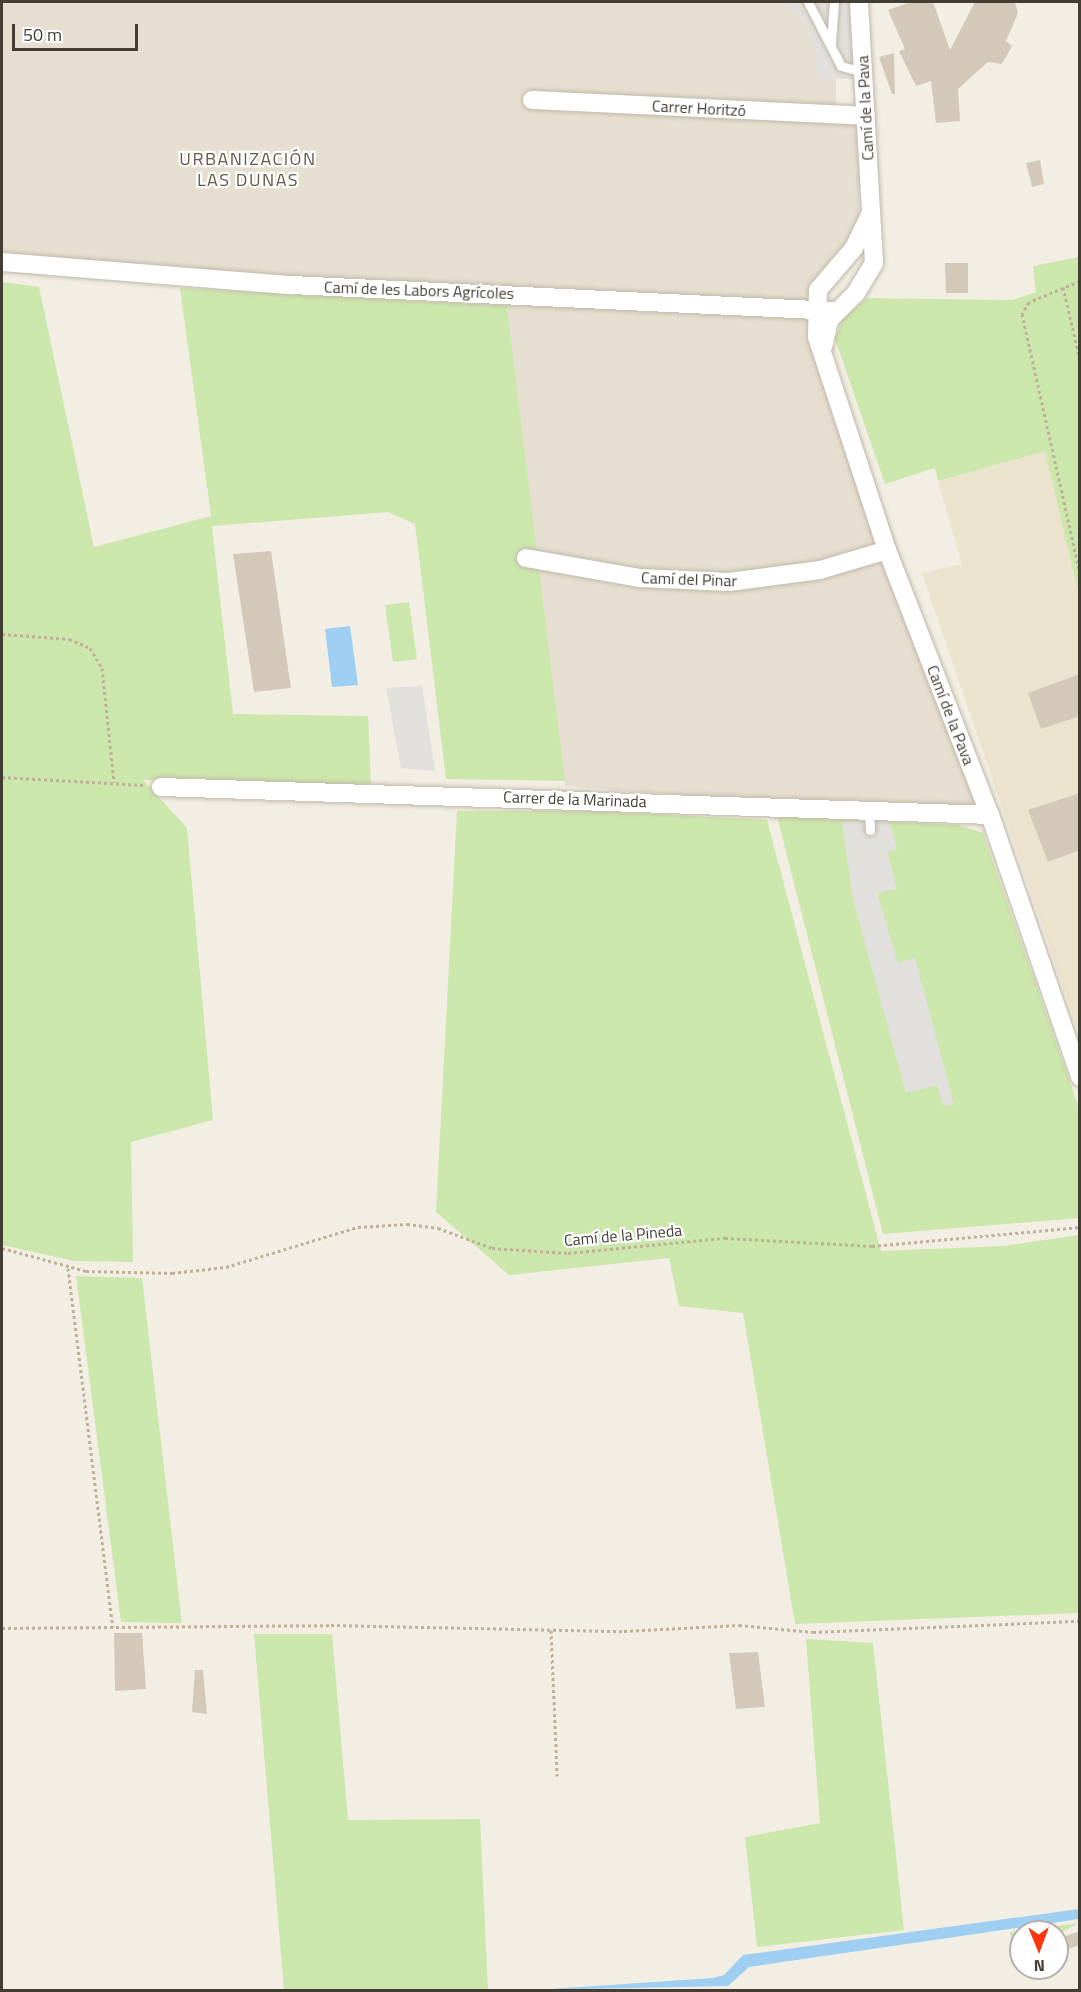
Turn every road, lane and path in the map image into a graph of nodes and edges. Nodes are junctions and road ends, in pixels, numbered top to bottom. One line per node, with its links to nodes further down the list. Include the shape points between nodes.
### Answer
1 (808, 2): 4 (lane)
2 (834, 2): 4 (lane)
3 (860, 2): 5 (street, Camí de la Pava)
4 (831, 46): 5 (lane, via 841,66)
5 (863, 72): 7 (street, Camí de la Pava)
6 (532, 100): 7 (street, Carrer Horitzó)
7 (866, 116): 8 (street, Camí de la Pava)
8 (870, 215): 12 (street, Camí de la Pava, via 854,248 818,290); 13 (street, Camí de la Pava, via 871,271)
9 (2, 262): 12 (street, Camí de les Labors Agrícoles, via 291,285)
10 (1080, 281): 11 (path)
11 (1063, 287): 15 (path); 18 (path, via 1029,302 1022,314)
12 (814, 308): 13 (street, Camí de les Labors Agrícoles); 14 (street, Camí de la Pava)
13 (836, 311): 14 (street, Camí de la Pava, via 826,328)
14 (822, 352): 16 (street, Camí de la Pava)
15 (1080, 360)
16 (887, 550): 17 (street, Camí del Pinar, via 820,570 729,582 640,578); 24 (street, Camí de la Pava)
17 (526, 558)
18 (1080, 573)
19 (2, 634): 21 (path, via 69,639 90,648 102,668)
20 (2, 777): 21 (path, via 82,785)
21 (114, 782): 22 (path)
22 (161, 787): 23 (street, Carrer de la Marinada)
23 (869, 811): 24 (street, Carrer de la Marinada); 25 (lane)
24 (990, 815): 26 (street, Camí de la Pava)
25 (870, 830)
26 (1080, 1077)
27 (1080, 1227): 29 (path, Camí de la Pineda, via 872,1246 724,1238 568,1254 492,1248 438,1228 407,1224 358,1227 217,1269 172,1273)
28 (2, 1248): 29 (path, Camí de la Pineda)
29 (68, 1268): 31 (path)
30 (1080, 1621): 33 (path, via 813,1632 739,1625)
31 (113, 1627): 32 (path); 33 (path)
32 (2, 1628)
33 (551, 1630): 34 (path)
34 (557, 1776)

